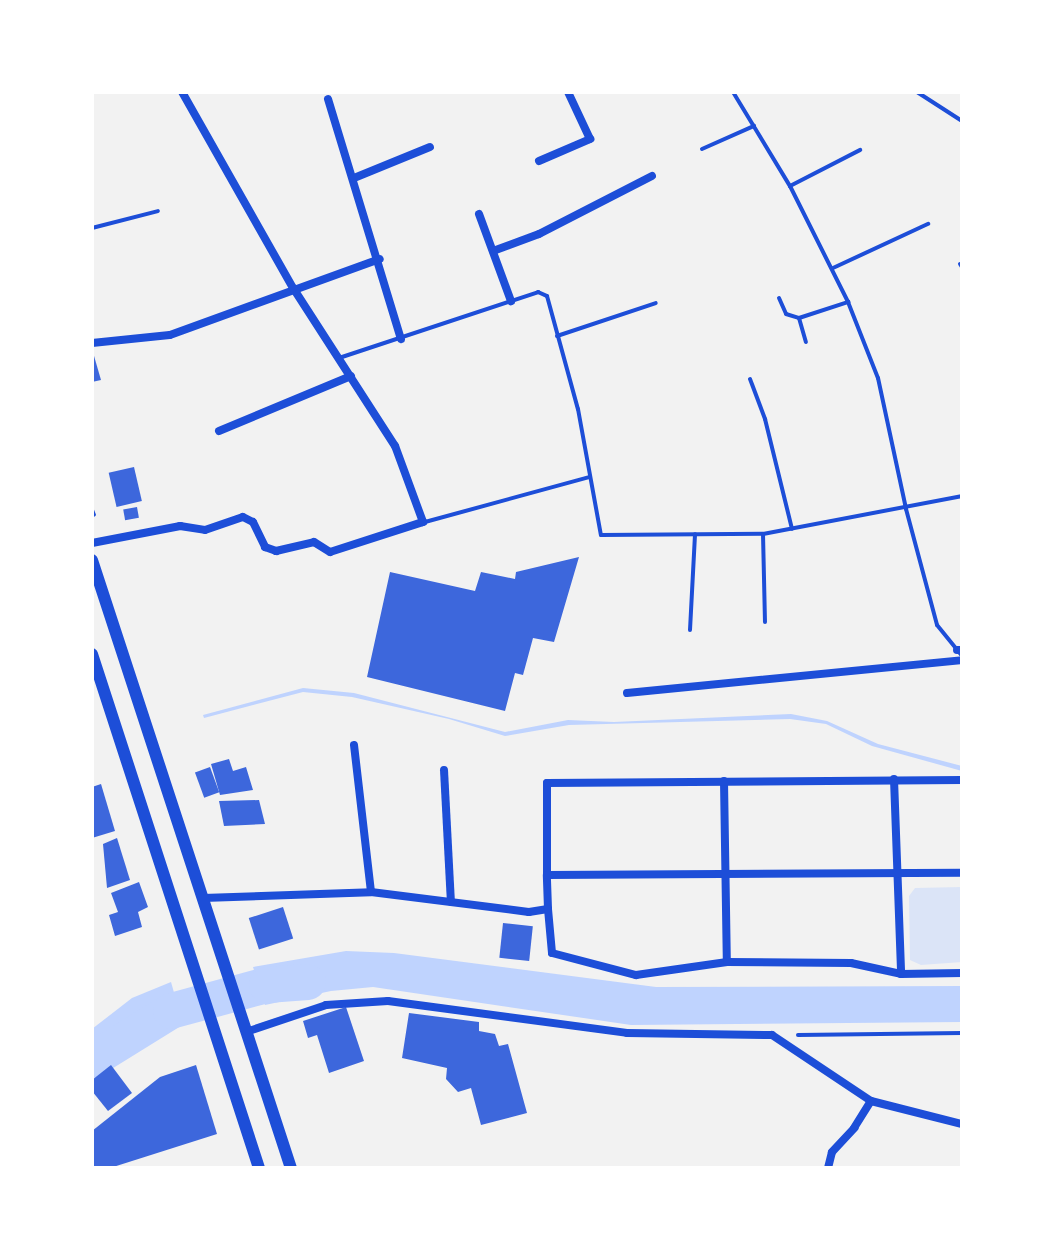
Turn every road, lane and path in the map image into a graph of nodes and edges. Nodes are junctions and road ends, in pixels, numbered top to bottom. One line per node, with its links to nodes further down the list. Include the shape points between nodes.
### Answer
1 (182, 92): 22 (street)
2 (568, 92): 11 (street, via 590,139)
3 (733, 92): 7 (lane)
4 (917, 92): 6 (lane)
5 (328, 99): 13 (street)
6 (962, 121)
7 (754, 126): 9 (lane); 14 (lane)
8 (430, 147): 13 (street)
9 (702, 149)
10 (860, 150): 14 (lane)
11 (539, 161)
12 (652, 176): 19 (street, via 539,234)
13 (354, 178): 20 (street)
14 (790, 186): 21 (lane)
15 (158, 211): 18 (lane)
16 (479, 214): 19 (street)
17 (928, 224): 21 (lane)
18 (92, 228)
19 (493, 251): 24 (street)
20 (380, 259): 22 (street); 29 (street)
21 (833, 268): 25 (lane)
22 (293, 288): 31 (street, via 170,335); 32 (street)
23 (779, 298): 27 (lane, via 786,314)
24 (511, 301): 28 (lane, via 538,292 547,296); 29 (lane)
25 (848, 302): 27 (lane); 38 (lane, via 878,378)
26 (656, 303): 28 (lane)
27 (799, 318): 30 (lane)
28 (557, 336): 36 (lane)
29 (401, 339): 32 (lane)
30 (806, 342)
31 (92, 343)
32 (339, 358): 33 (street)
33 (351, 376): 35 (street); 39 (street, via 395,446)
34 (750, 379): 40 (lane)
35 (219, 431)
36 (591, 477): 39 (lane); 41 (lane, via 601,535)
37 (962, 496): 38 (lane)
38 (906, 509): 40 (lane); 48 (lane, via 937,625)
39 (423, 522): 43 (street, via 330,552 314,542 276,551 265,547 253,522 243,517 205,530 180,526)
40 (792, 529): 42 (lane)
41 (695, 534): 42 (lane); 46 (lane)
42 (763, 534): 45 (lane)
43 (92, 543)
44 (92, 560): 60 (main road)
45 (765, 622)
46 (690, 630)
47 (92, 654): 71 (main road)
48 (961, 654): 49 (street)
49 (627, 693)
50 (354, 745): 59 (street)
51 (444, 770): 61 (street)
52 (894, 779): 53 (street); 54 (street); 58 (street)
53 (962, 780)
54 (724, 781): 56 (street); 57 (street, via 547,783)
55 (962, 873): 58 (street)
56 (726, 874): 57 (street); 58 (street); 63 (street)
57 (547, 875): 62 (street)
58 (899, 875): 65 (street)
59 (371, 892): 60 (street); 61 (street)
60 (203, 898): 66 (main road)
61 (451, 902): 62 (street, via 529,912)
62 (548, 909): 63 (street, via 552,953 636,975)
63 (727, 962): 65 (street, via 851,963)
64 (962, 973): 65 (street)
65 (901, 974)
66 (246, 1032): 68 (street, via 326,1005 388,1001 627,1033); 72 (main road)
67 (962, 1033): 68 (path)
68 (772, 1035): 69 (street)
69 (871, 1101): 70 (street); 73 (street, via 832,1152)
70 (962, 1124)
71 (259, 1168)
72 (291, 1168)
73 (828, 1168)

